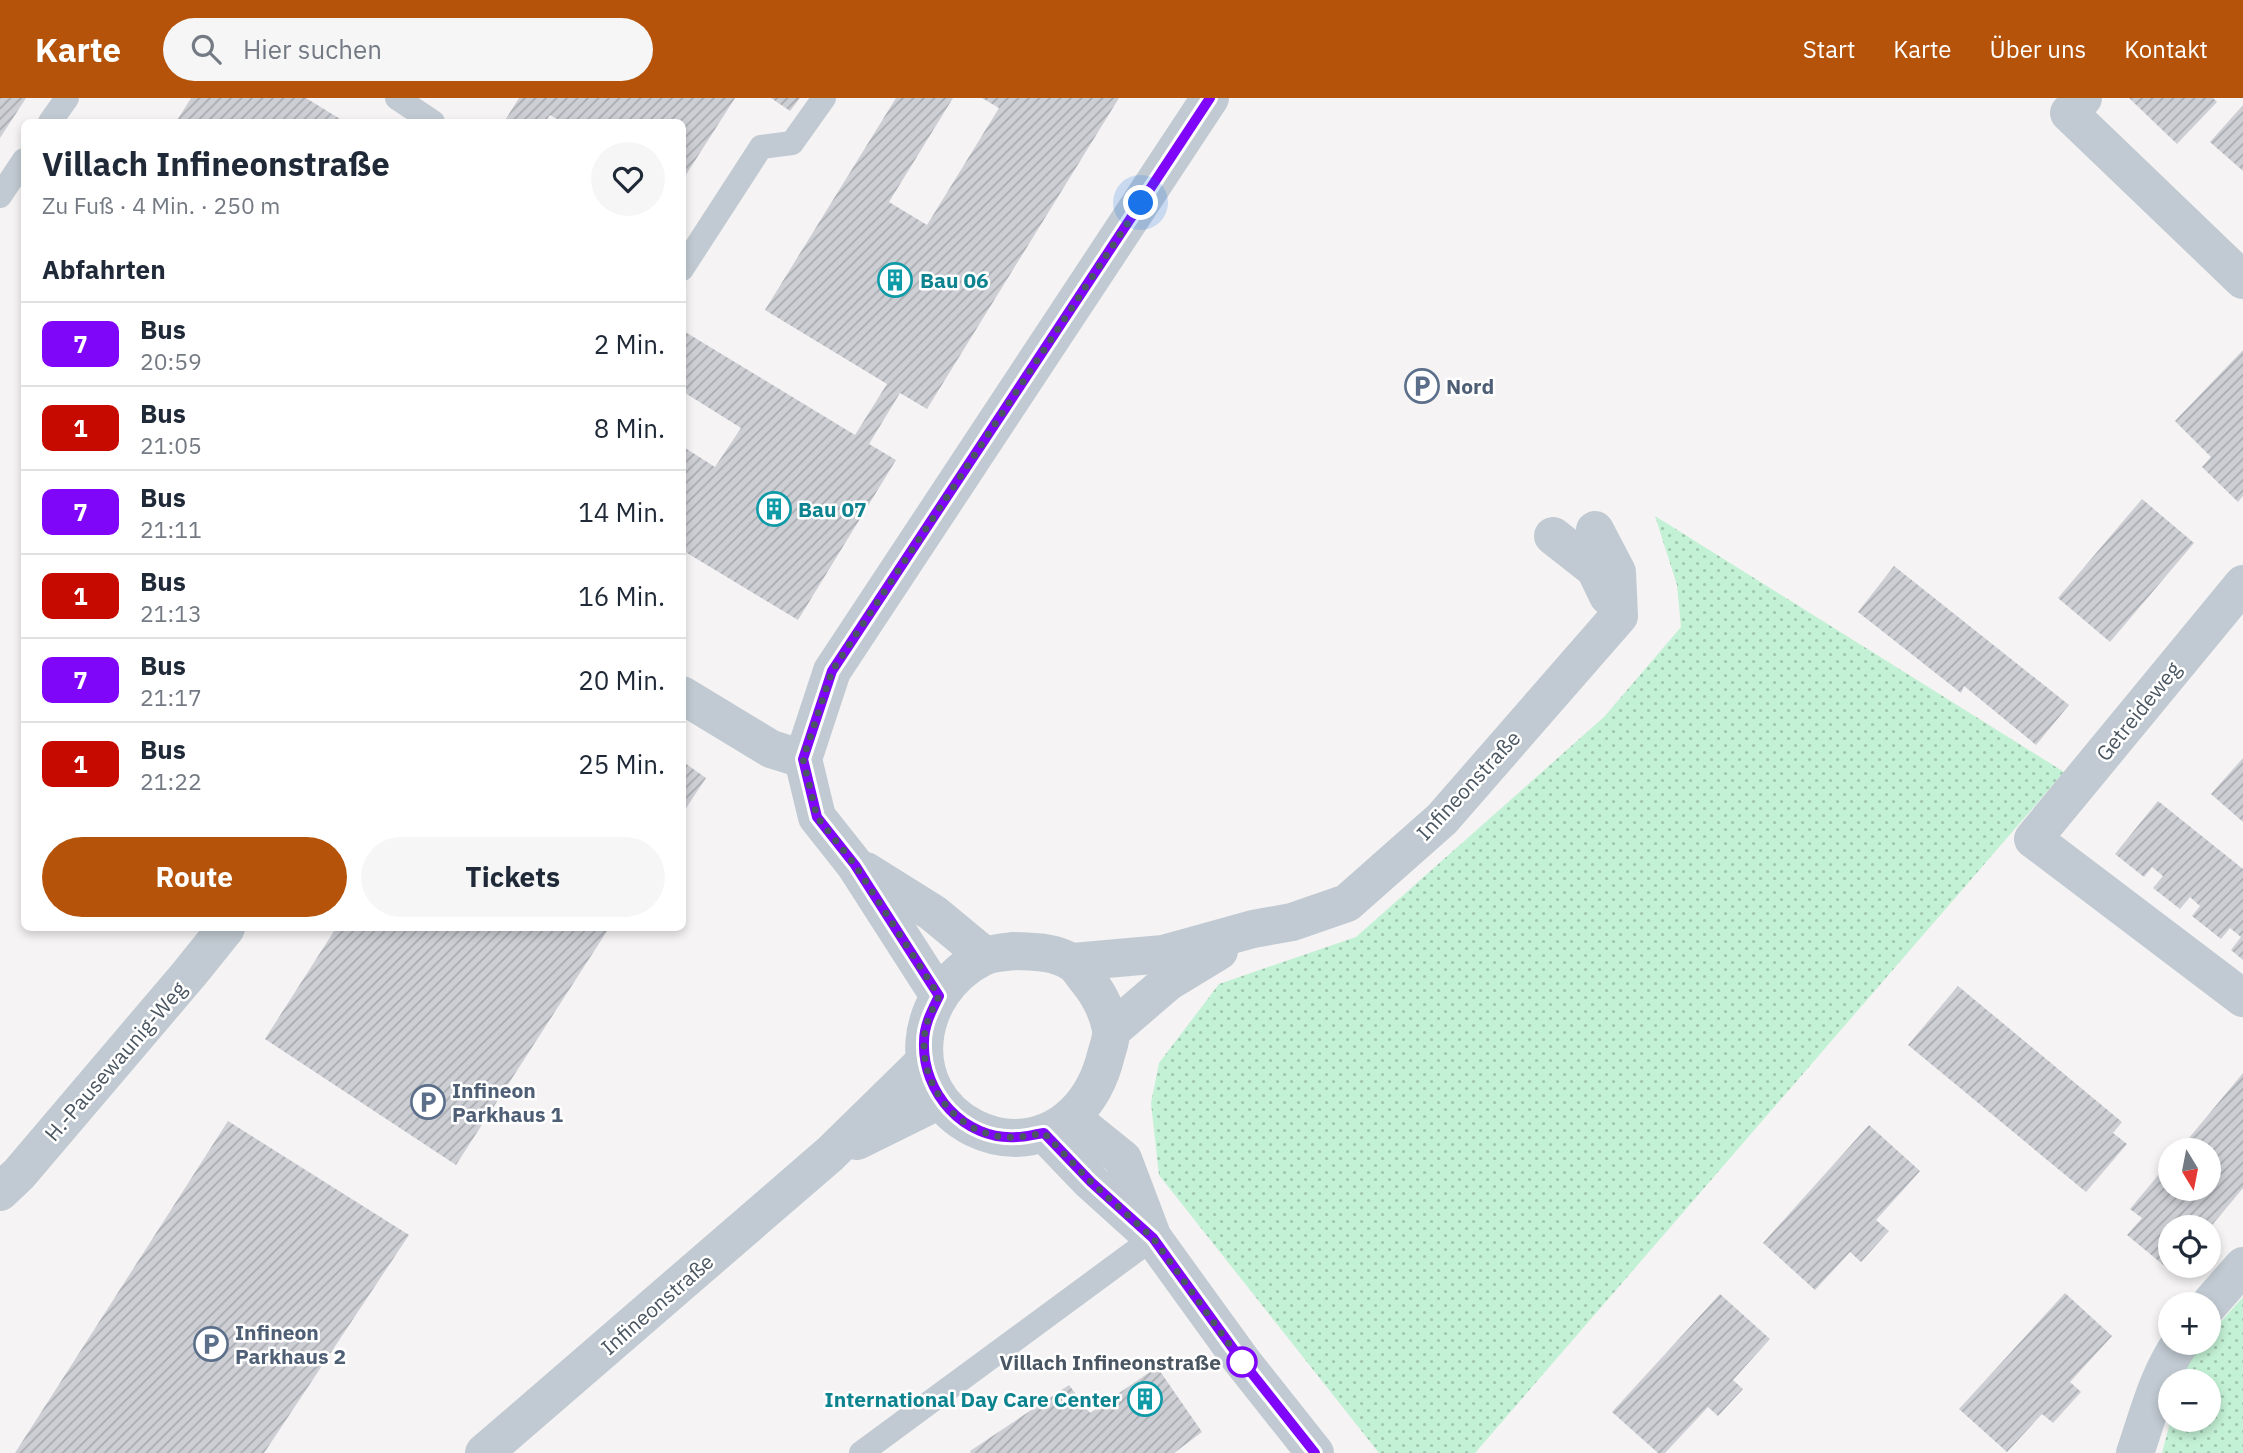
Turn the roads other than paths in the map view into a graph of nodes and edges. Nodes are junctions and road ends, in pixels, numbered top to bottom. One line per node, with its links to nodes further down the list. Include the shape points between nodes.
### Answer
1 (67, 98): 6 (lane)
2 (397, 98): 7 (lane)
3 (824, 98): 10 (lane, via 792,142 761,147)
4 (1210, 98): 17 (street, via 832,671)
5 (2076, 105): 11 (street)
6 (52, 119)
7 (428, 119)
8 (21, 164): 9 (lane)
9 (0, 196)
10 (686, 263)
11 (2243, 280)
12 (1595, 530): 15 (street, via 1617,572)
13 (1553, 536): 15 (street, via 1595,569)
14 (2243, 584): 24 (street, Getreideweg, via 2033,839)
15 (1619, 616): 19 (street, Infineonstraße, via 1442,819 1347,903 1292,922)
16 (686, 697): 17 (street, via 771,749)
17 (803, 759): 18 (street, via 817,817)
18 (855, 865): 21 (street, via 933,913); 23 (street)
19 (1253, 929): 22 (street, Infineonstraße, via 1163,954); 25 (street, Infineonstraße, via 1168,982)
20 (224, 931): 30 (street, H.-Pausewaunig-Weg)
21 (985, 956): 22 (street, via 1014,951 1048,953); 23 (street, via 962,970)
22 (1073, 962): 25 (street, via 1096,990)
23 (939, 996): 26 (street, via 923,1039)
24 (2243, 998)
25 (1111, 1031): 28 (street, via 1092,1094)
26 (924, 1062): 27 (street); 29 (street, Infineonstraße)
27 (940, 1100): 28 (street, via 961,1121 986,1134 1015,1138); 29 (street, Infineonstraße)
28 (1058, 1125): 31 (street, via 1123,1159)
29 (830, 1154): 35 (street, Infineonstraße)
30 (0, 1192)
31 (1153, 1238): 36 (lane); 37 (street)
32 (2243, 1266): 33 (street)
33 (2220, 1292)
34 (2172, 1355): 38 (street)
35 (484, 1453)
36 (860, 1453)
37 (1315, 1453)
38 (2135, 1453)

